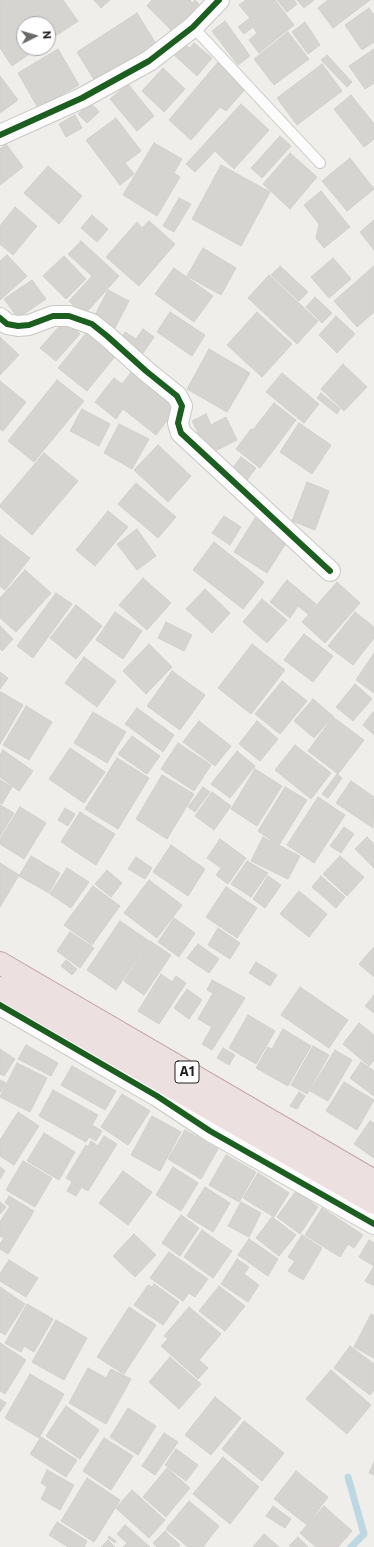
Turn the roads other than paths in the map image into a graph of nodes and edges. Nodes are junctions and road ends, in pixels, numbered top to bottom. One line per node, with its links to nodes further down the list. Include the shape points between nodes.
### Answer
1 (219, 0): 2 (street)
2 (193, 27): 3 (street, via 149,62 82,98); 4 (lane)
3 (0, 135)
4 (320, 163)
5 (0, 318): 6 (street, via 7,324 18,326 29,325 53,316 68,316 92,324 108,336 177,396 182,406 178,423 181,433)
6 (330, 571)
7 (0, 963): 10 (highway, A1)
8 (0, 988): 11 (highway, A1)
9 (0, 1005): 12 (street, via 157,1096 210,1131)
10 (374, 1182)
11 (374, 1204)
12 (374, 1224)

